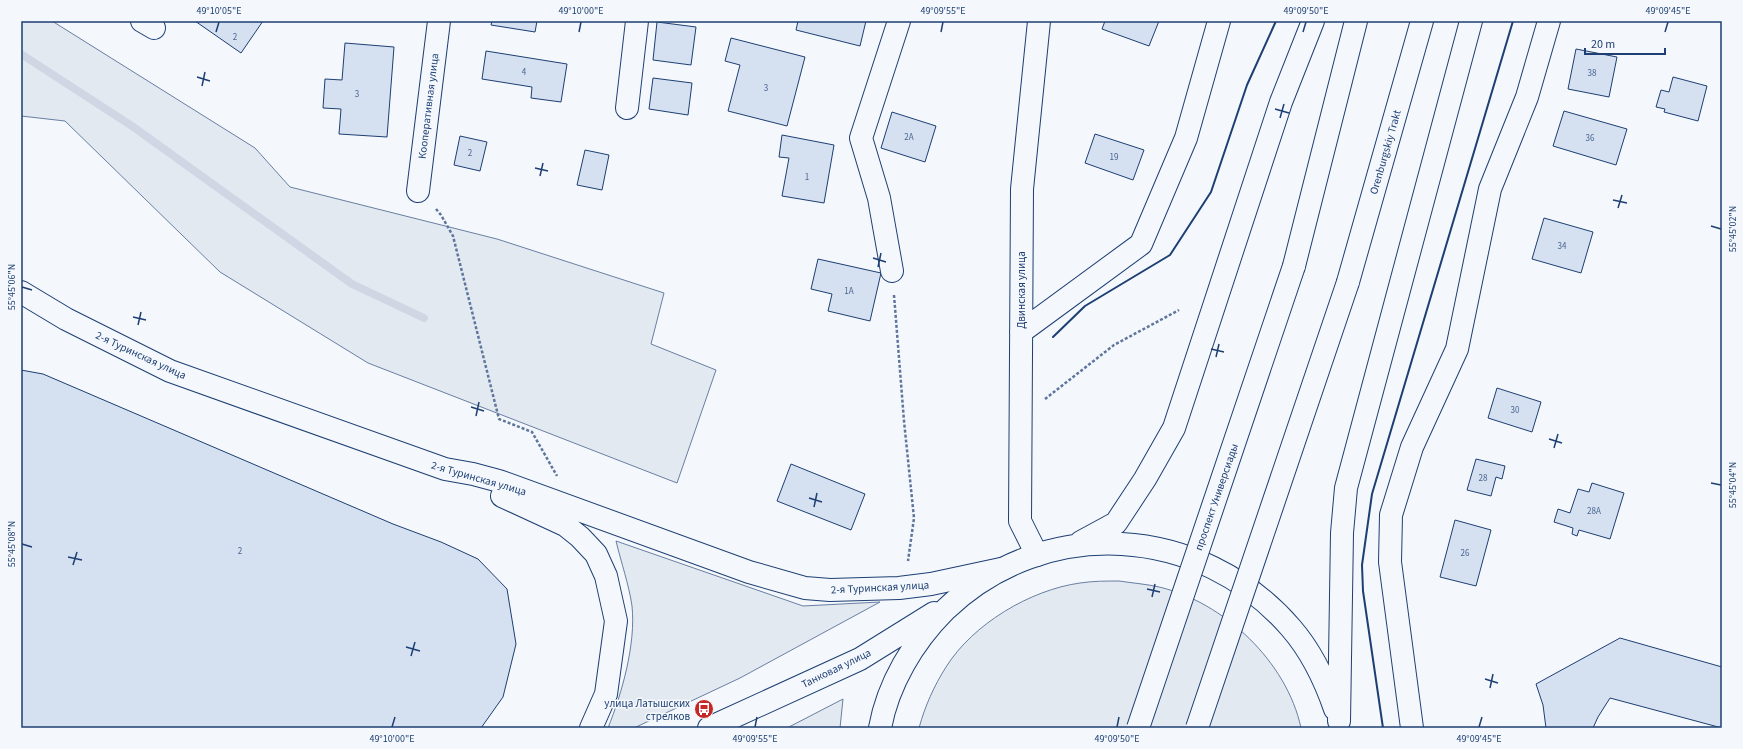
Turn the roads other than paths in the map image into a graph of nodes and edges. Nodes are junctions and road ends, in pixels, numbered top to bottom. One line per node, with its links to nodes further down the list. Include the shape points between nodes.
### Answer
1 (439, 21): 12 (main road, Кооперативная улица)
2 (637, 21): 11 (main road)
3 (899, 21): 13 (main road, via 861,138 879,198)
4 (1039, 21): 15 (main road, Двинская улица, via 1022,189)
5 (1219, 21): 15 (main road, via 1186,138 1141,244)
6 (1313, 21): 17 (main road, via 1281,102 1174,428 1116,523)
7 (1356, 21): 25 (main road, проспект Универсиады, bridge, via 1294,266)
8 (1422, 21): 26 (main road, Orenburgskiy Trakt, bridge, via 1348,282)
9 (1471, 21): 21 (main road, via 1346,488 1342,533)
10 (1549, 21): 27 (main road, via 1527,97 1490,189 1457,349 1412,447 1391,515 1390,562)
11 (627, 108)
12 (418, 191)
13 (892, 271)
14 (21, 292): 16 (main road, 2-я Туринская улица, via 66,319 170,371)
15 (1021, 332): 18 (main road, Двинская улица, via 1020,521)
16 (445, 470): 19 (main road, 2-я Туринская улица, via 499,481 749,572 805,588 899,588 931,584); 22 (main road, via 565,525 596,554 606,576 616,621 606,694)
17 (1073, 546): 18 (main road); 21 (main road, via 1107,543 1142,545 1176,553 1209,565 1240,582 1268,604 1296,634 1312,657 1328,688)
18 (1037, 555): 19 (main road)
19 (1002, 568): 20 (main road)
20 (958, 599): 23 (main road, Танковая улица, via 860,659); 24 (main road, via 932,623 911,652 894,683)
21 (1340, 725)
22 (591, 728)
23 (709, 728)
24 (880, 728)
25 (1138, 728)
26 (1196, 728)
27 (1412, 728)

